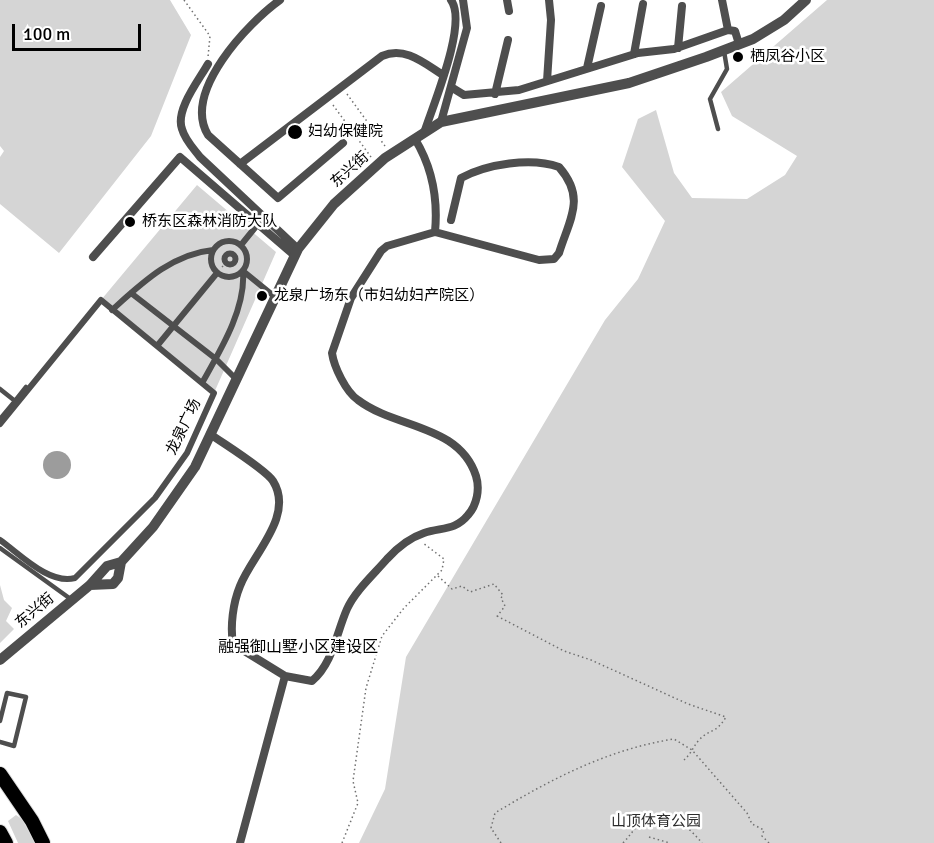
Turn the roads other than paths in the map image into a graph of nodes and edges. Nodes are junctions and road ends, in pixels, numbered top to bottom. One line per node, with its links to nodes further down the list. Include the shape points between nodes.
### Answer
1 (279, 0): 28 (street, via 238,38 206,93 203,127)
2 (451, 0): 20 (street, via 456,30)
3 (463, 0): 22 (street, via 467,28)
4 (507, 0): 11 (street)
5 (549, 0): 21 (street)
6 (722, 0): 12 (street)
7 (806, 0): 14 (street, 东兴街, via 784,20)
8 (643, 4): 17 (street)
9 (602, 6): 19 (street)
10 (682, 6): 15 (street)
11 (509, 11)
12 (728, 30): 14 (street, via 735,31); 15 (street)
13 (508, 40): 23 (street)
14 (739, 44): 16 (street, 东兴街)
15 (678, 48): 17 (street)
16 (723, 51): 24 (street, 东兴街, via 629,83); 25 (lane, via 727,69 710,99)
17 (634, 54): 19 (street)
18 (208, 64): 34 (street, via 182,114 180,126 200,157)
19 (587, 68): 21 (street)
20 (443, 75): 26 (street); 28 (street, via 416,58 389,53)
21 (547, 81): 23 (street)
22 (451, 87): 23 (street, via 464,94); 24 (street)
23 (495, 94)
24 (441, 122): 26 (street, 东兴街)
25 (718, 129)
26 (420, 136): 31 (street, via 438,206); 34 (street, 东兴街, via 390,154 334,204)
27 (343, 143): 28 (street, via 279,198)
28 (240, 164)
29 (451, 220): 31 (street, via 461,178 515,163 534,161 559,167 575,191 559,253 554,259 539,260)
30 (258, 224): 32 (street); 34 (street); 35 (street, via 180,157)
31 (435, 232): 62 (street, via 381,251 351,298 332,353 358,401 443,438 466,453 477,481 475,504 462,522 452,528 420,534 400,545 348,607 320,674 312,681)
32 (241, 245): 33 (street, via 226,241); 36 (street, via 247,258)
33 (213, 250): 37 (street, via 212,264); 38 (street, via 169,264)
34 (296, 252): 39 (street, 东兴街)
35 (93, 257)
36 (243, 271): 37 (street, via 231,277); 39 (street); 44 (street, via 238,304)
37 (218, 273): 42 (street)
38 (131, 292): 41 (street); 42 (street)
39 (275, 297): 45 (street, 东兴街)
40 (97, 301): 48 (lane)
41 (112, 310): 43 (street, 龙泉广场); 48 (street, via 101,300)
42 (174, 325): 43 (street); 44 (street)
43 (157, 346): 46 (street, 龙泉广场)
44 (216, 359): 45 (street); 46 (street)
45 (236, 379): 51 (street, 东兴街)
46 (201, 383): 52 (street, 龙泉广场, via 214,393 187,453)
47 (0, 389): 48 (lane)
48 (16, 402): 49 (lane); 50 (street)
49 (0, 419)
50 (0, 424)
51 (210, 434): 53 (street, 东兴街, via 195,467); 62 (street, via 272,479 279,494 274,524 240,586 231,633 233,644)
52 (158, 495): 53 (street); 57 (street, 龙泉广场, via 75,578)
53 (170, 503): 56 (street, 东兴街)
54 (0, 540): 57 (street)
55 (0, 548): 59 (lane)
56 (121, 562): 58 (street, 东兴街, via 107,566); 58 (street, via 113,584)
57 (57, 578): 59 (street)
58 (90, 585): 60 (street, 东兴街)
59 (55, 588): 60 (lane)
60 (72, 600): 61 (street, 东兴街)
61 (0, 660)
62 (285, 676): 69 (street)
63 (0, 721): 64 (lane, via 7,693 26,697 14,746)
64 (0, 742)
65 (0, 774): 68 (main road)
66 (0, 832): 67 (main road)
67 (6, 843)
68 (43, 843)
69 (240, 843)

